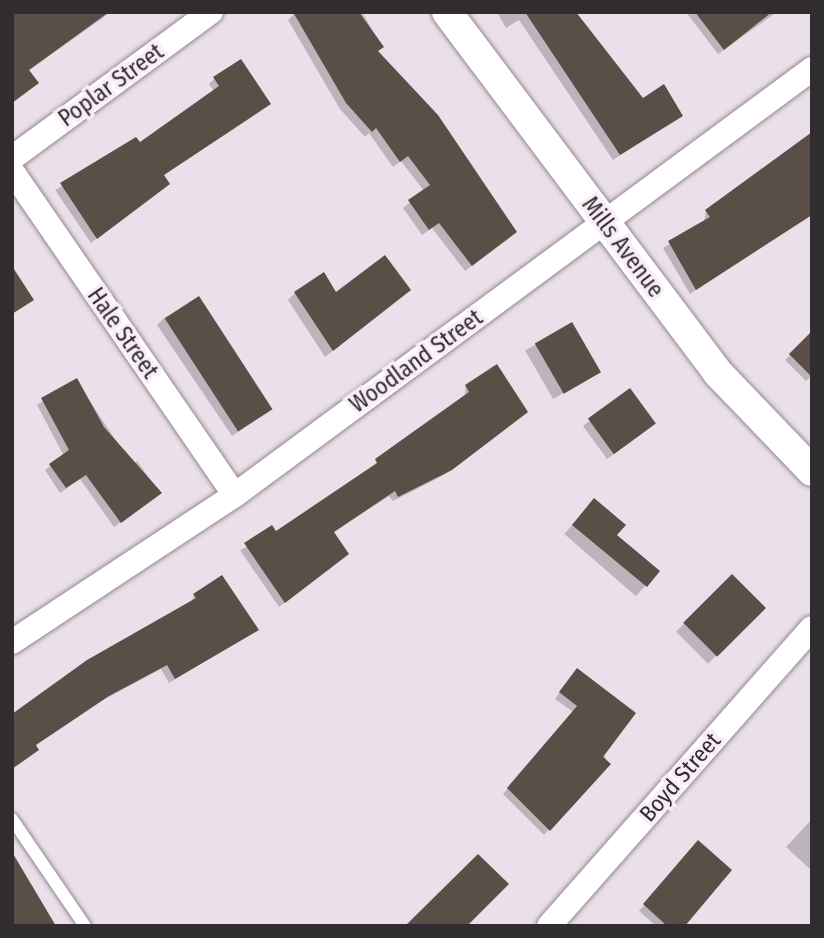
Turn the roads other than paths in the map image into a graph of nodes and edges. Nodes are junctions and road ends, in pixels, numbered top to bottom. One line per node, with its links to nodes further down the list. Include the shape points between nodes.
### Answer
1 (211, 12): 4 (street, Poplar Street)
2 (447, 12): 6 (street, Mills Avenue)
3 (812, 69): 6 (street, Woodland Street)
4 (12, 158)
5 (12, 171): 8 (street, Hale Street)
6 (604, 222): 7 (street, Mills Avenue, via 745,405); 8 (street, Woodland Street)
7 (812, 471)
8 (235, 495): 10 (street, Woodland Street)
9 (812, 628): 13 (street, Boyd Street)
10 (12, 642)
11 (12, 819): 12 (lane)
12 (85, 926)
13 (549, 926)

